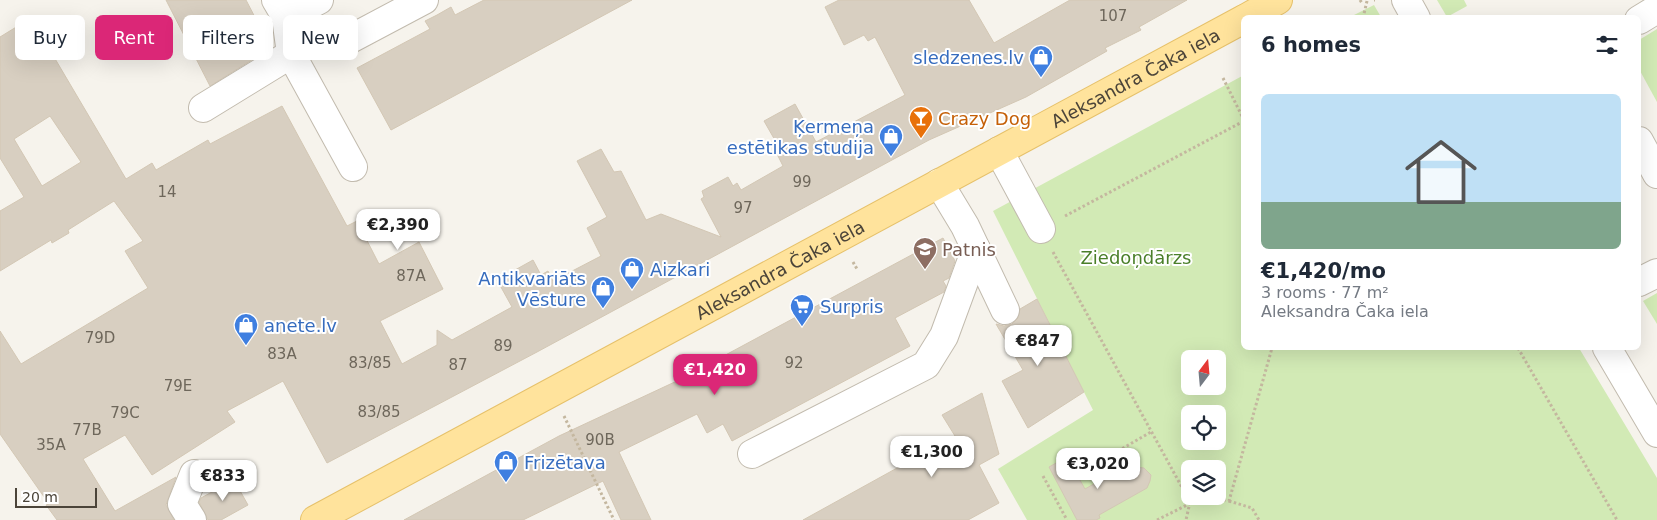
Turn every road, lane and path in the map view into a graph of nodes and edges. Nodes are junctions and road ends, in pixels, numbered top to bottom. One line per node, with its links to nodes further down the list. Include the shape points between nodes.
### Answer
1 (319, 0): 6 (street)
2 (424, 0): 13 (street)
3 (1278, 0): 8 (main road, Aleksandra Čaka iela)
4 (1406, 0): 10 (street)
5 (1368, 1): 9 (path)
6 (281, 9)
7 (1657, 9): 11 (street)
8 (1250, 15)
9 (1364, 15)
10 (1414, 15)
11 (1641, 19)
12 (1241, 20): 21 (main road, Aleksandra Čaka iela)
13 (358, 35)
14 (283, 59): 17 (street)
15 (294, 60): 22 (street)
16 (1223, 78): 18 (path)
17 (203, 108)
18 (1241, 114)
19 (1241, 123): 25 (path)
20 (1641, 145): 23 (street)
21 (999, 152): 24 (main road, Aleksandra Čaka iela); 25 (street)
22 (353, 168)
23 (1657, 174)
24 (939, 183): 26 (street); 35 (main road, Aleksandra Čaka iela)
25 (1041, 229): 36 (path)
26 (976, 249): 31 (street); 38 (street, via 944,336 926,365)
27 (852, 261): 28 (path)
28 (856, 269)
29 (1657, 273): 30 (street)
30 (1641, 281)
31 (1005, 310)
32 (1271, 350): 44 (path)
33 (1519, 350): 54 (path)
34 (1608, 350): 37 (street)
35 (554, 392): 49 (main road, Aleksandra Čaka iela); 50 (path)
36 (1151, 432): 39 (path); 42 (path)
37 (1657, 433)
38 (752, 454)
39 (1092, 466)
40 (194, 474): 48 (street, via 182,504)
41 (1043, 476): 51 (path)
42 (1181, 486)
43 (1226, 500): 44 (path)
44 (1229, 501): 47 (path, via 1252,508)
45 (1184, 505): 52 (path)
46 (1189, 505): 53 (path)
47 (1258, 519)
48 (192, 520)
49 (315, 520)
50 (614, 520)
51 (1067, 520)
52 (1157, 520)
53 (1186, 520)
54 (1617, 520)

